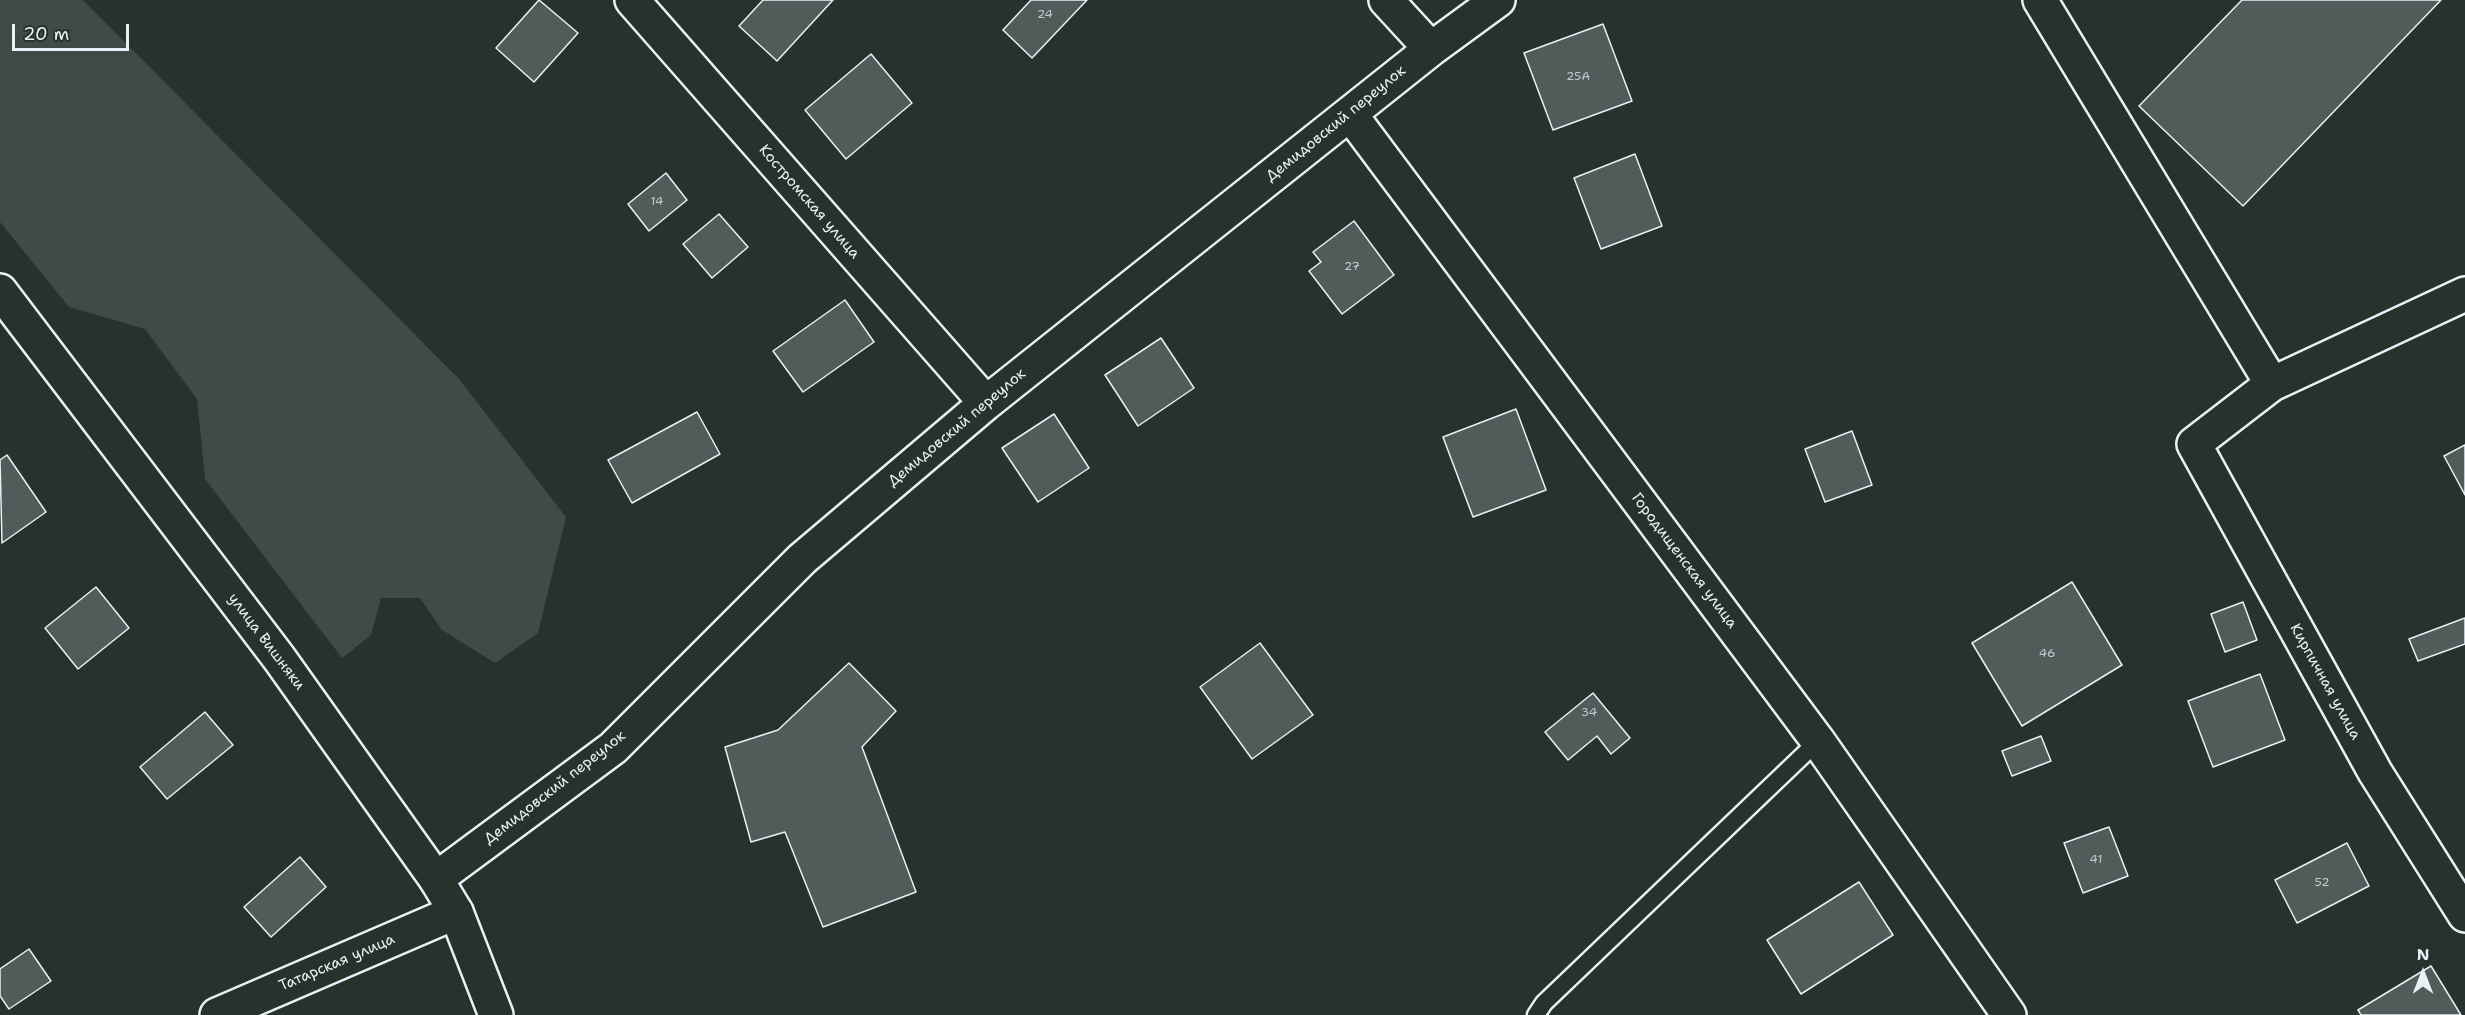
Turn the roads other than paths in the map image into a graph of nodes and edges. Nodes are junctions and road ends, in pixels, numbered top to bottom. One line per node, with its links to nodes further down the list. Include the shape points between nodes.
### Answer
1 (632, 0): 10 (street, Костромская улица)
2 (1386, 0): 5 (street)
3 (1498, 0): 5 (street, Демидовский переулок)
4 (2040, 0): 9 (street)
5 (1431, 48): 6 (street, Демидовский переулок)
6 (1350, 114): 10 (street, Демидовский переулок); 11 (street, Городищенская улица)
7 (0, 291): 12 (street, улица Вишняки, via 279,658)
8 (2465, 294): 9 (street)
9 (2272, 384): 14 (street, Кирпичная улица, via 2194,444 2375,772)
10 (986, 403): 12 (street, Демидовский переулок, via 802,559 613,748)
11 (1818, 741): 17 (lane, via 1544,1003); 18 (street, Городищенская улица)
12 (436, 879): 13 (street, улица Вишняки)
13 (456, 912): 15 (street, Татарская улица); 16 (street, улица Вишняки)
14 (2465, 915)
15 (217, 1015)
16 (496, 1015)
17 (1536, 1015)
18 (2009, 1015)

